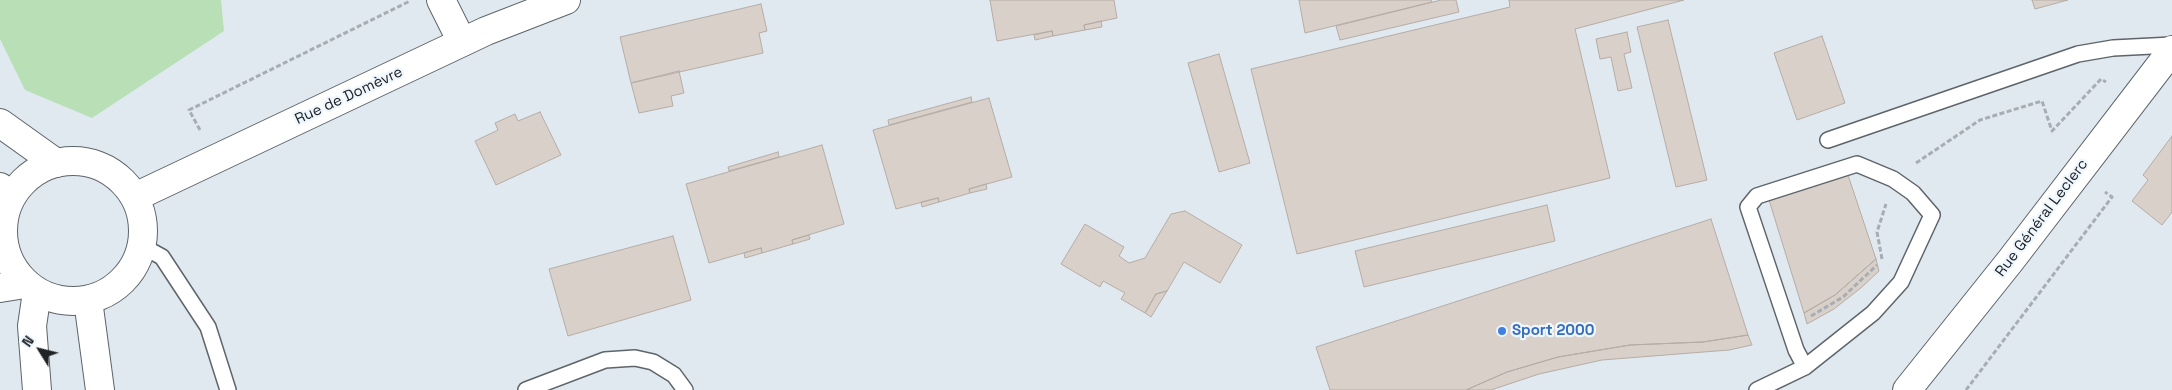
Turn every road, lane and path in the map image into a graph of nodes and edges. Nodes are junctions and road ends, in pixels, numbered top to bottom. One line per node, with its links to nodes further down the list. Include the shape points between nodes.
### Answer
1 (412, 0): 10 (path, via 189,110)
2 (441, 0): 4 (street)
3 (566, 0): 4 (street, Rue de Domèvre)
4 (462, 42): 10 (street, Rue de Domèvre)
5 (2172, 45): 9 (lane, via 2112,48 2078,54)
6 (2172, 50): 12 (street, Rue Général Leclerc)
7 (2102, 91): 13 (path, via 2108,83 2101,79 2052,131 2042,101 1980,120)
8 (0, 123): 11 (street)
9 (1828, 140)
10 (216, 159): 15 (street, Rue de Domèvre)
11 (56, 163): 14 (street, via 36,171); 15 (street, via 79,161 101,166 121,179)
12 (2076, 172): 22 (street, Rue Général Leclerc); 29 (path, via 2112,197)
13 (1893, 178): 20 (path, via 1878,232 1882,261 1844,297 1810,317); 20 (lane, via 1857,164 1757,196 1748,207); 21 (lane, via 1913,193 1932,215 1901,282 1873,312)
14 (4, 195): 16 (street)
15 (135, 197): 17 (street, via 143,230)
16 (1, 231): 18 (street, via 5,250)
17 (142, 246): 19 (street, via 135,265 123,281 107,293); 25 (lane, via 162,258 208,327)
18 (21, 288): 19 (street, via 53,299); 23 (street, via 32,326)
19 (88, 300): 24 (street)
20 (1788, 324): 21 (lane, via 1796,350)
21 (1806, 367): 28 (lane)
22 (1910, 389)
23 (37, 390)
24 (100, 390)
25 (228, 390)
26 (526, 390): 27 (lane, via 605,360 635,358 660,366 674,375)
27 (685, 390)
28 (1757, 390)
29 (1966, 390)

